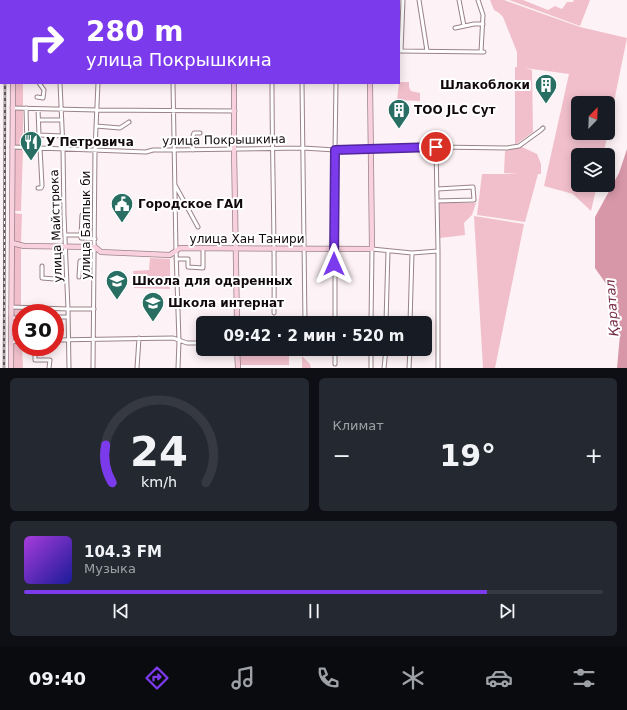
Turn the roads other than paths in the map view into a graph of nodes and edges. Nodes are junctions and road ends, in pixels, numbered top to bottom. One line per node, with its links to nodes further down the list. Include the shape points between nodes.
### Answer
1 (402, 0): 8 (street)
2 (419, 0): 9 (street)
3 (459, 0): 6 (street)
4 (478, 0): 5 (street)
5 (483, 24): 6 (street); 9 (street, via 483,52)
6 (464, 26): 7 (street)
7 (455, 28)
8 (400, 51): 9 (street)
9 (426, 51)
10 (13, 84): 21 (street)
11 (40, 84): 20 (street, via 44,90 43,98)
12 (60, 84): 24 (street, улица Майстрюка)
13 (98, 84): 25 (street, улица Балпык би)
14 (173, 84): 26 (street)
15 (234, 84): 27 (street)
16 (272, 84): 42 (street)
17 (302, 84): 39 (street)
18 (336, 84): 47 (street)
19 (370, 84): 43 (street)
20 (37, 97)
21 (12, 108): 22 (street); 35 (street)
22 (26, 108): 23 (street); 36 (street)
23 (38, 109): 24 (street); 28 (street)
24 (61, 109): 25 (street); 29 (street, улица Майстрюка)
25 (97, 110): 26 (street); 31 (street, улица Балпык би)
26 (174, 110): 27 (street); 45 (street)
27 (234, 111): 41 (street)
28 (38, 120): 29 (street); 34 (street, via 39,135)
29 (61, 120): 34 (street, улица Майстрюка)
30 (128, 122): 31 (street, via 120,128)
31 (96, 126): 44 (street, улица Балпык би)
32 (542, 128): 37 (street, улица Покрышкина, via 519,146)
33 (200, 133): 46 (street, via 194,133)
34 (62, 136): 40 (street, улица Майстрюка)
35 (12, 147): 36 (street, улица Покрышкина); 57 (street)
36 (27, 147): 38 (street, улица Покрышкина)
37 (436, 147): 43 (street, улица Покрышкина); 50 (street)
38 (40, 148): 40 (street, улица Покрышкина); 49 (street, via 42,186)
39 (303, 148): 42 (street, улица Покрышкина); 47 (street, улица Покрышкина); 63 (street)
40 (63, 149): 44 (street, улица Покрышкина); 54 (street, улица Майстрюка)
41 (234, 149): 42 (street, улица Покрышкина); 46 (street, улица Покрышкина); 61 (street)
42 (272, 149): 62 (street)
43 (370, 149): 47 (street, улица Покрышкина); 65 (street)
44 (95, 150): 45 (street, улица Покрышкина); 56 (street, улица Балпык би)
45 (174, 150): 46 (street, улица Покрышкина); 48 (street)
46 (193, 150)
47 (335, 150): 64 (street)
48 (175, 184): 53 (street); 66 (street)
49 (38, 188)
50 (437, 189): 51 (street); 51 (street, via 473,187 474,200)
51 (437, 201): 68 (street)
52 (82, 215): 55 (street)
53 (198, 227)
54 (65, 235): 55 (street); 58 (street, улица Майстрюка)
55 (81, 236): 56 (street)
56 (95, 239): 59 (street, улица Балпык би)
57 (12, 243): 58 (street, улица Хан Танири, via 24,246); 75 (street)
58 (66, 247): 59 (street, улица Хан Танири); 74 (street, улица Майстрюка)
59 (95, 247): 66 (street, улица Хан Танири, via 101,252 170,255); 71 (street, улица Балпык би)
60 (203, 248): 61 (street, улица Хан Танири); 66 (street, улица Хан Танири, via 180,248); 70 (street, via 203,268 188,267 188,260)
61 (236, 248): 62 (street, улица Хан Танири); 80 (street)
62 (275, 249): 63 (street, улица Хан Танири); 79 (street)
63 (304, 249): 64 (street, улица Хан Танири); 81 (street)
64 (334, 249): 65 (street, улица Хан Танири); 82 (street)
65 (372, 250): 67 (street, улица Хан Танири); 83 (street)
66 (176, 251): 70 (street)
67 (388, 251): 69 (street, улица Хан Танири); 84 (street)
68 (438, 251): 69 (street, улица Хан Танири); 113 (street)
69 (412, 253): 85 (street)
70 (176, 259): 93 (street)
71 (94, 260): 73 (street, via 80,261); 78 (street, улица Балпык би)
72 (42, 266): 74 (street, via 42,278)
73 (79, 277)
74 (67, 280): 77 (street, улица Майстрюка)
75 (11, 307): 88 (street)
76 (64, 309): 77 (street)
77 (68, 309): 78 (street); 87 (street, улица Майстрюка)
78 (94, 309): 92 (street, улица Балпык би)
79 (274, 313)
80 (237, 316)
81 (305, 316)
82 (335, 316)
83 (371, 316)
84 (386, 316)
85 (410, 316)
86 (64, 317): 87 (street)
87 (68, 317): 91 (street, улица Майстрюка)
88 (11, 318): 94 (street)
89 (139, 338): 92 (street); 93 (street); 107 (street)
90 (64, 340): 91 (street)
91 (68, 340): 92 (street); 105 (street, улица Майстрюка)
92 (94, 340): 106 (street, улица Балпык би)
93 (179, 340): 95 (street); 108 (street)
94 (11, 342): 103 (street)
95 (196, 343)
96 (35, 356): 104 (street, via 35,360 50,360)
97 (237, 356): 109 (street)
98 (335, 356): 102 (street)
99 (371, 356): 110 (street)
100 (385, 356): 111 (street)
101 (410, 356): 112 (street)
102 (335, 364)
103 (11, 368)
104 (50, 368)
105 (69, 368)
106 (93, 368)
107 (137, 368)
108 (178, 368)
109 (238, 368)
110 (371, 368)
111 (384, 368)
112 (409, 368)
113 (438, 368)

